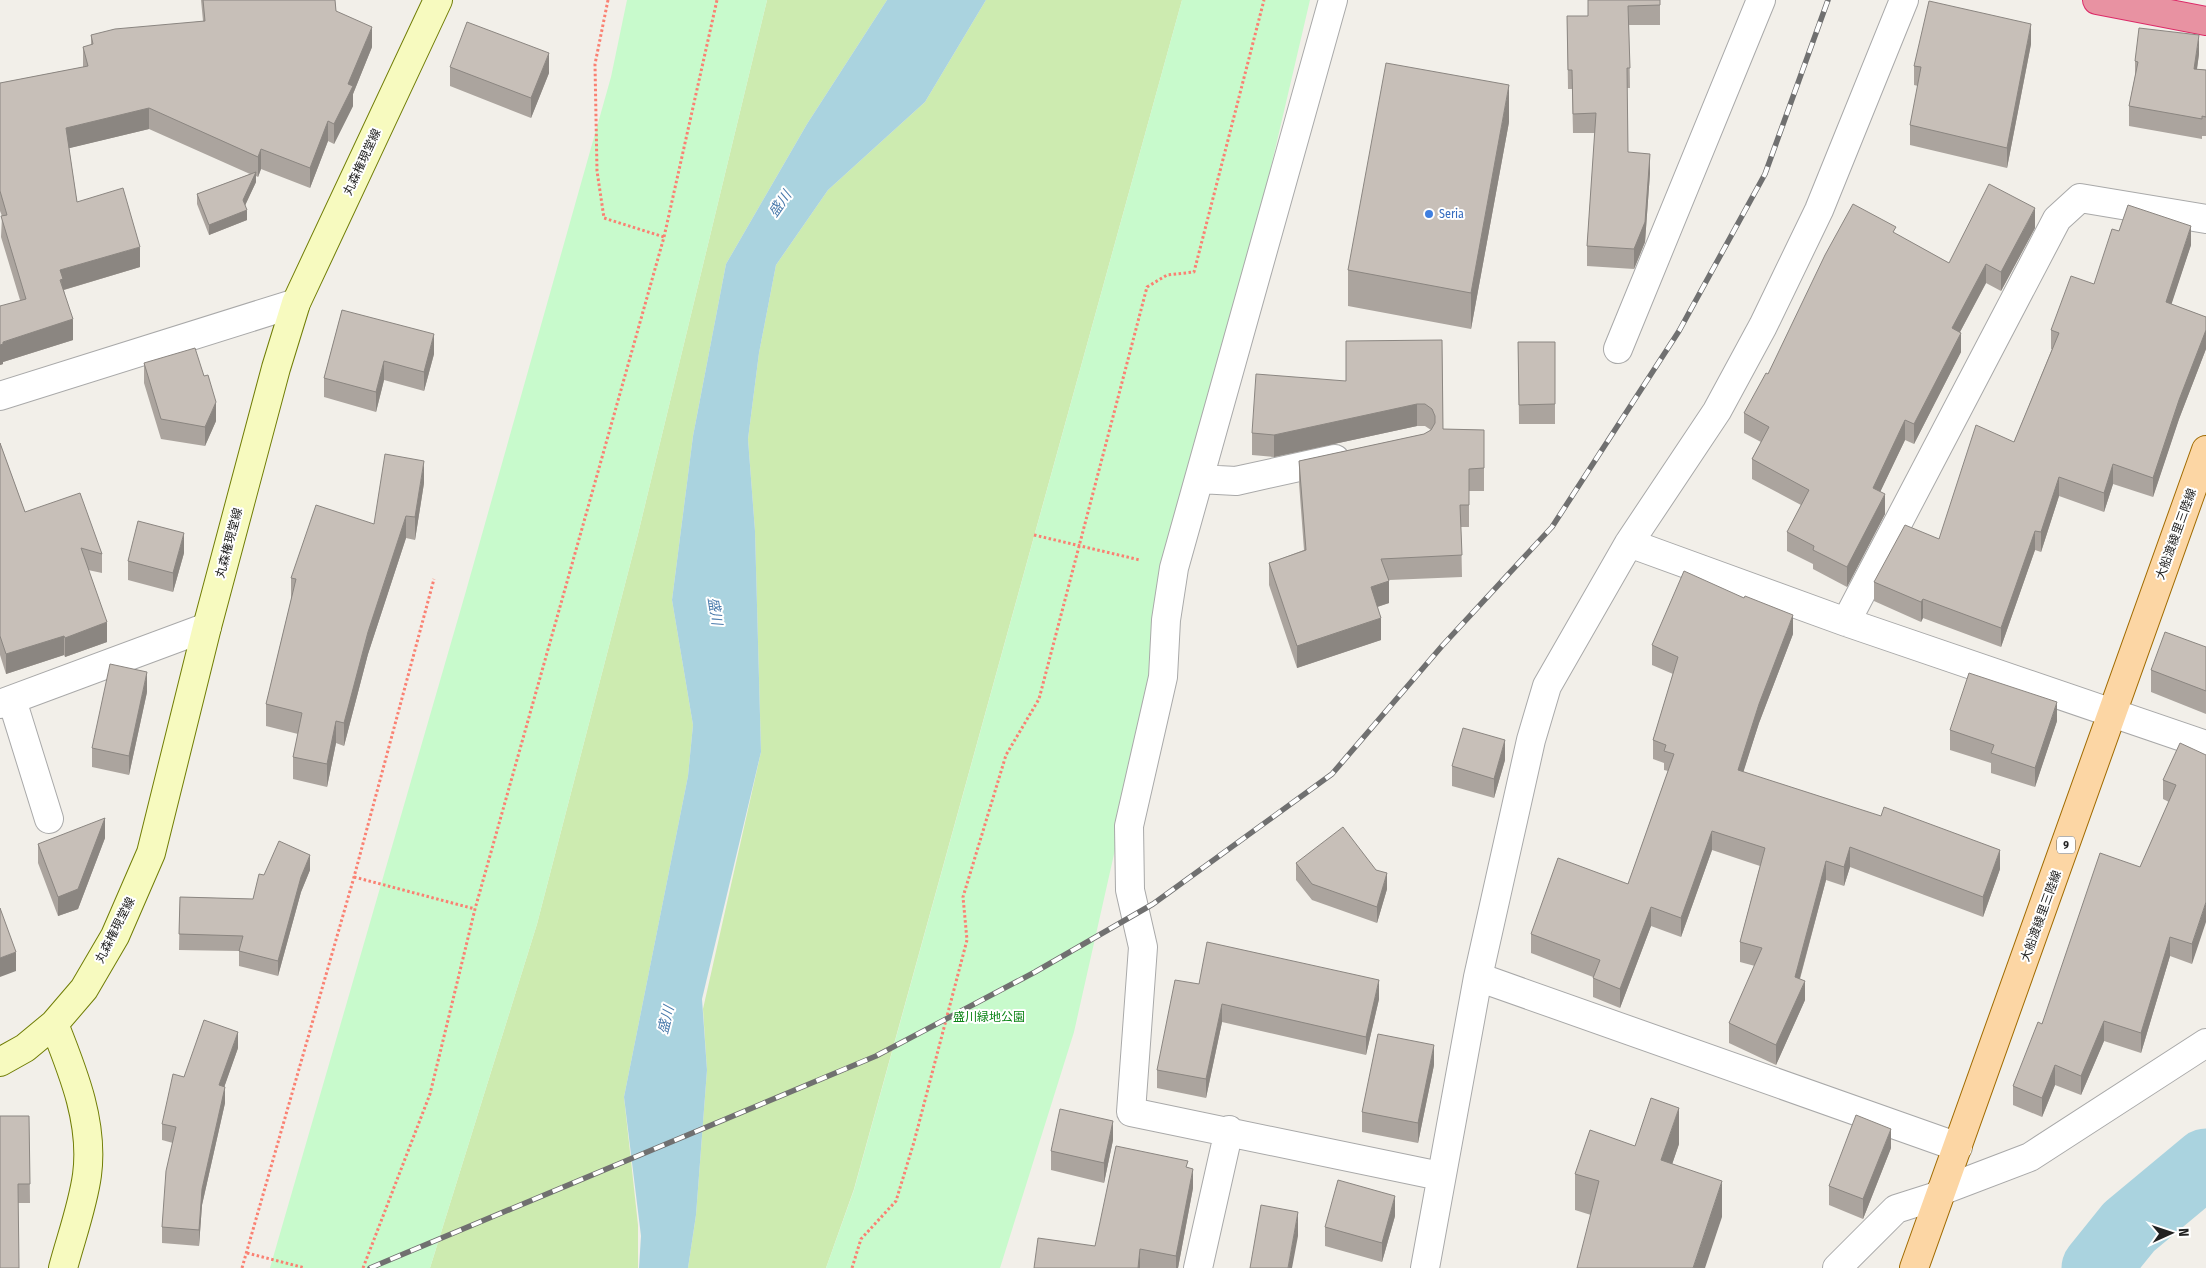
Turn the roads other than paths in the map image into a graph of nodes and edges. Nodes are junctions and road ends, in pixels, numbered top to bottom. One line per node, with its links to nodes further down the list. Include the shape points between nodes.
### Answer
1 (438, 0): 8 (main road, 丸森権現堂線)
2 (1333, 0): 13 (street)
3 (1762, 0): 9 (street)
4 (1904, 0): 14 (street, via 1822,202 1764,326 1717,411)
5 (2097, 0): 6 (highway)
6 (2206, 21)
7 (2206, 219): 15 (street, via 2080,198 2057,219)
8 (296, 302): 10 (street); 16 (main road, 丸森権現堂線)
9 (1618, 349)
10 (0, 396)
11 (2206, 450): 18 (main road, 大船渡綾里三陸線 / 9)
12 (1362, 454): 13 (street, via 1236,481)
13 (1199, 479): 25 (street, via 1174,568 1166,620 1163,677 1129,826 1130,890 1143,947 1131,1112)
14 (1629, 543): 15 (street); 21 (street, via 1547,686 1531,740)
15 (1846, 622): 18 (street)
16 (207, 628): 17 (street); 22 (main road, 丸森権現堂線, via 151,853 115,936 84,989)
17 (6, 702): 20 (street)
18 (2112, 714): 19 (street); 26 (main road, 大船渡綾里三陸線 / 9)
19 (2206, 745)
20 (50, 818)
21 (1478, 978): 26 (street); 27 (street)
22 (54, 1024): 24 (main road, 丸森権現堂線, via 25,1048); 29 (main road, via 77,1082 88,1141 87,1176)
23 (2206, 1043): 28 (street, via 2030,1157)
24 (0, 1062)
25 (1229, 1130): 27 (street, via 1271,1142); 30 (street)
26 (1958, 1147): 28 (main road, 大船渡綾里三陸線 / 9)
27 (1440, 1176): 31 (street)
28 (1941, 1193): 32 (street, via 1896,1209); 33 (main road, 大船渡綾里三陸線 / 9)
29 (63, 1268)
30 (1198, 1268)
31 (1425, 1268)
32 (1837, 1268)
33 (1914, 1268)

